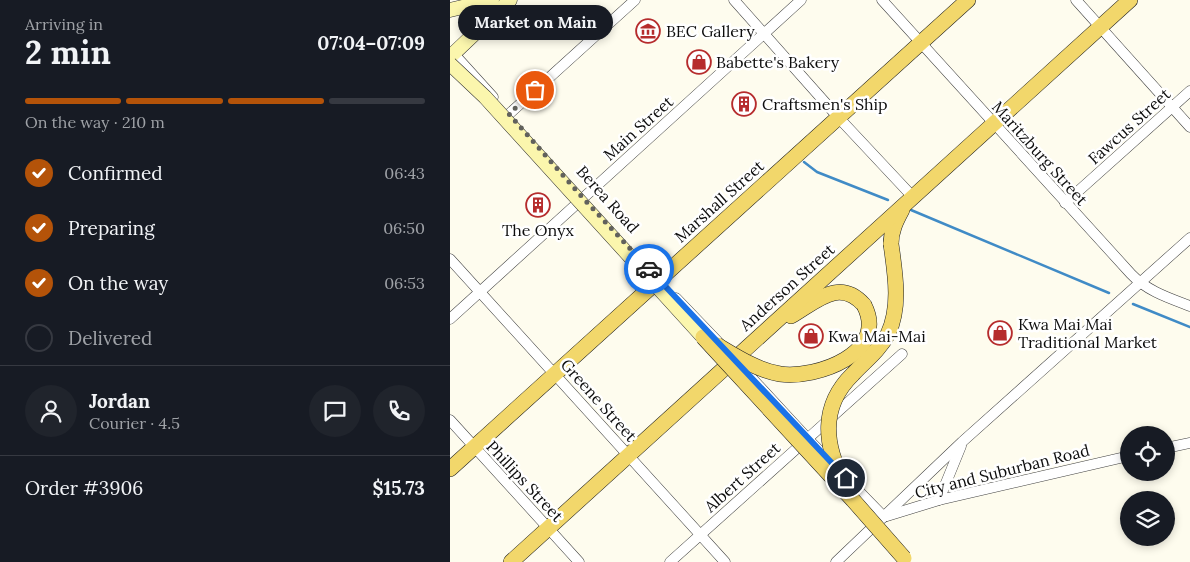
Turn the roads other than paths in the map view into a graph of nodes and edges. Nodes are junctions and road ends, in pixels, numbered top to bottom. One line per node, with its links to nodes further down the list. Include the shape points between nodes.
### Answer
1 (492, 0): 10 (main road)
2 (510, 0): 14 (main road)
3 (635, 0): 17 (street)
4 (734, 0): 12 (street)
5 (801, 0): 12 (street, Main Street)
6 (882, 0): 13 (street, Maritzburg Street)
7 (1076, 0): 11 (street)
8 (1130, 0): 11 (main road, Anderson Street)
9 (960, 3): 13 (main road, Marshall Street)
10 (450, 10)
11 (1100, 26): 16 (street); 19 (main road, Anderson Street)
12 (765, 33): 18 (street); 21 (street, Main Street)
13 (921, 43): 18 (main road, Marshall Street); 19 (street, Maritzburg Street)
14 (451, 58): 17 (street, Berea Road); 32 (main road, bridge)
15 (1190, 91): 16 (street, Fawcus Street)
16 (1172, 108): 20 (street); 23 (street, Fawcus Street)
17 (509, 114): 21 (street, Berea Road)
18 (838, 117): 22 (street); 26 (main road, Marshall Street)
19 (993, 123): 22 (main road, Anderson Street); 23 (street, Maritzburg Street)
20 (1190, 127)
21 (583, 198): 26 (street, Berea Road); 28 (street, Main Street)
22 (909, 199): 31 (main road, Anderson Street); 45 (main road, bridge, via 894,224 891,236 896,291 893,321 874,353 835,396 829,420 833,458)
23 (1065, 203): 27 (street, Maritzburg Street)
24 (1190, 238): 27 (street)
25 (450, 259): 28 (street, Greene Street)
26 (659, 280): 34 (street, Berea Road); 35 (main road, Marshall Street)
27 (1140, 283): 29 (street, Maritzburg Street); 38 (street)
28 (480, 293): 30 (street, Main Street); 35 (street, Greene Street)
29 (1190, 306)
30 (450, 319)
31 (768, 329): 32 (main road, bridge, via 836,292 851,294 864,306 869,320 869,330 861,346 851,356 840,364 810,374 768,371); 34 (main road, Anderson Street)
32 (703, 337): 45 (main road, bridge)
33 (902, 354): 37 (street, Albert Street)
34 (734, 358): 37 (street, Berea Road); 42 (main road, Anderson Street)
35 (555, 373): 41 (main road, Marshall Street); 42 (street, Greene Street)
36 (450, 420): 41 (street, Phillips Street)
37 (808, 439): 47 (street, Berea Road); 49 (street, Albert Street)
38 (962, 442): 46 (street); 47 (street)
39 (1190, 443): 40 (street)
40 (1175, 446)
41 (474, 447): 44 (main road, Marshall Street); 48 (street, Phillips Street)
42 (628, 455): 48 (main road, Anderson Street); 49 (street, Greene Street)
43 (1120, 458): 46 (street, City and Suburban Road)
44 (450, 469)
45 (853, 500): 50 (main road, bridge)
46 (939, 500): 47 (street, City and Suburban Road)
47 (884, 517): 55 (street)
48 (548, 528): 51 (main road, Anderson Street); 52 (street, Phillips Street)
49 (700, 534): 53 (street, Albert Street); 54 (street, Greene Street)
50 (906, 560)
51 (511, 562)
52 (579, 562)
53 (670, 562)
54 (725, 562)
55 (836, 562)

